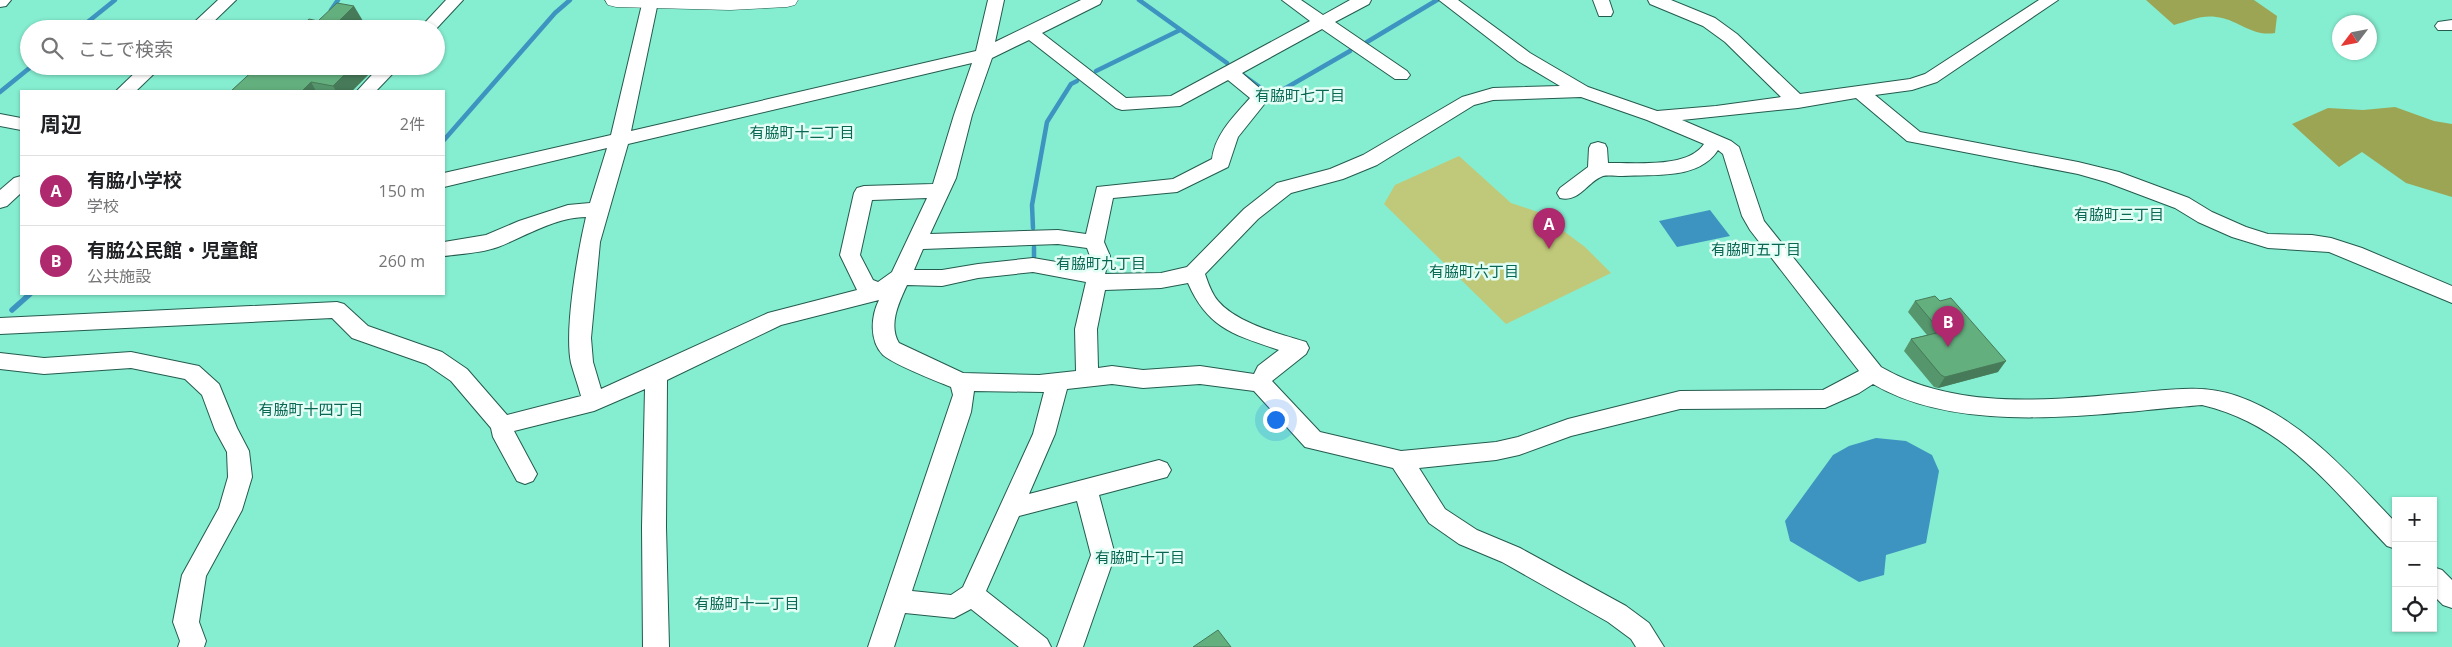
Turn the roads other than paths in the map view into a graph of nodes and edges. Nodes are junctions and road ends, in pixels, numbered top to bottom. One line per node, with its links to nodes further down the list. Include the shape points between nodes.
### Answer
1 (228, 0): 14 (street)
2 (456, 0): 15 (street)
3 (616, 0): 12 (highway)
4 (787, 0): 12 (highway)
5 (996, 0): 18 (street)
6 (1094, 0): 17 (street)
7 (1290, 0): 16 (street)
8 (1363, 0): 16 (street)
9 (1446, 0): 13 (street)
10 (1656, 0): 27 (street, via 1709,22 1731,38)
11 (2050, 0): 26 (street, via 1931,78)
12 (650, 2): 31 (street)
13 (1462, 6): 25 (street, via 1524,57)
14 (205, 20)
15 (436, 20)
16 (1322, 22): 19 (street); 22 (street)
17 (1030, 32): 18 (street); 19 (street, via 1122,104 1174,102)
18 (984, 55): 31 (street); 37 (street)
19 (1228, 72): 42 (street, via 1261,97 1227,140 1221,162 1177,185 1104,192)
20 (143, 75): 23 (street)
21 (382, 75): 24 (street)
22 (1401, 75)
23 (126, 90)
24 (367, 90)
25 (1582, 91): 28 (street); 44 (street, via 1493,94 1468,101 1370,160 1336,174 1284,188 1251,214)
26 (1861, 93): 27 (street); 48 (street, via 1914,137 2078,168 2182,203 2239,232 2288,244 2312,242 2331,245)
27 (1798, 102): 28 (street)
28 (1654, 116): 32 (street)
29 (0, 120): 30 (street)
30 (20, 124)
31 (619, 141): 35 (street); 40 (street)
32 (1715, 141): 34 (street, via 1705,156 1694,163 1676,167); 51 (street, via 1732,151 1757,225)
33 (1598, 148): 34 (street)
34 (1598, 170): 38 (street)
35 (445, 180)
36 (20, 184): 39 (street)
37 (941, 191): 41 (street); 47 (street, via 864,193 850,255 865,285)
38 (1566, 193)
39 (0, 202)
40 (598, 210): 43 (street, via 575,210 490,242); 57 (street, via 590,242 580,338 582,362)
41 (916, 242): 42 (street, via 1058,237); 45 (street)
42 (1094, 242): 46 (street, via 1100,256)
43 (445, 249)
44 (1194, 272): 46 (street, via 1168,279); 56 (street, via 1212,308 1237,325 1298,348 1266,372)
45 (899, 277): 46 (street, via 942,278 1034,265); 47 (street); 54 (street, via 886,307 885,342 891,349 930,370)
46 (1095, 279): 53 (street, via 1086,329)
47 (879, 292): 52 (street, via 775,319)
48 (2452, 295)
49 (0, 326): 58 (street, via 337,310 360,332 434,358 459,375)
50 (0, 361): 69 (street, via 44,366 131,360 191,372 211,390 238,451 240,477 230,510 194,575 186,622 193,641)
51 (1873, 372): 59 (street, via 1825,399 1680,400 1568,428 1503,449); 64 (street, via 1897,387 1922,396 1980,406 2033,410 2202,396 2218,398 2268,419 2301,442)
52 (656, 376): 57 (street); 70 (street)
53 (1087, 377): 55 (street); 56 (street, via 1112,375 1143,379 1200,375)
54 (961, 382): 55 (street); 68 (street, via 964,395 960,412)
55 (1057, 383): 63 (street, via 1046,427)
56 (1260, 383): 59 (street, via 1313,440)
57 (594, 402): 58 (street)
58 (502, 425): 61 (street, via 504,437)
59 (1401, 460): 74 (street, via 1438,516 1468,537 1512,555 1617,614 1640,632)
60 (1159, 470): 62 (street)
61 (525, 474)
62 (1086, 490): 63 (street); 73 (street, via 1103,555)
63 (1012, 508): 66 (street)
64 (2392, 535)
65 (2437, 582): 67 (street)
66 (972, 595): 68 (street, via 954,607); 72 (street)
67 (2452, 597)
68 (898, 601): 71 (street)
69 (191, 647)
70 (656, 647)
71 (881, 647)
72 (1038, 647)
73 (1070, 647)
74 (1651, 647)

